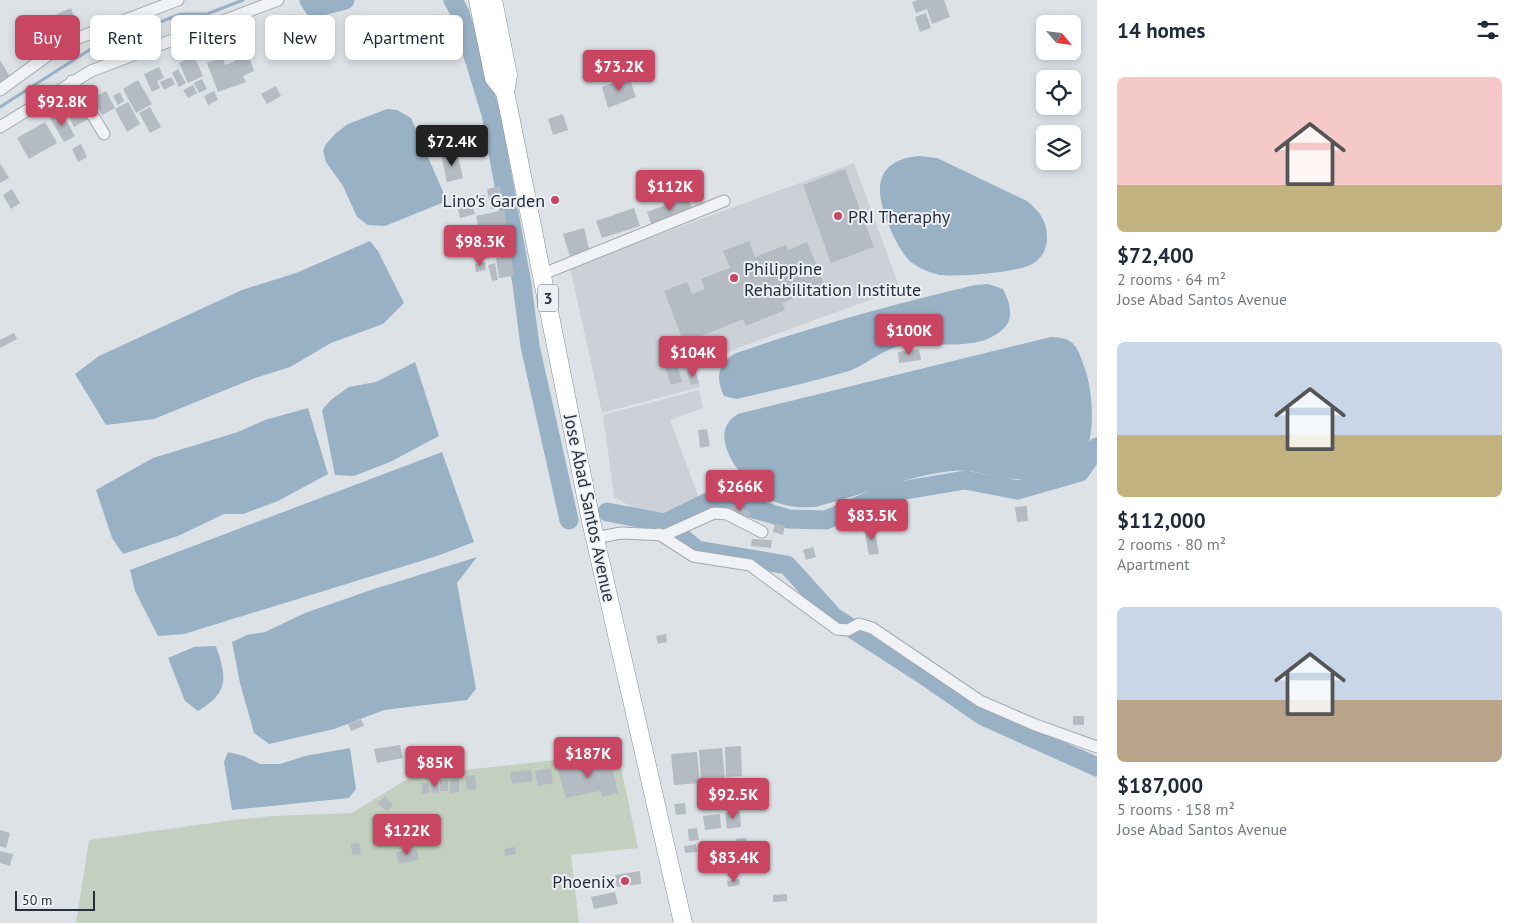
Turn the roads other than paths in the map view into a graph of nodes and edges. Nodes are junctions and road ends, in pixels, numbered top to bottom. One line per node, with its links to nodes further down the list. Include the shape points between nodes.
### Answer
1 (178, 0): 6 (street, via 78,38)
2 (278, 0): 5 (street, via 107,63)
3 (478, 0): 7 (highway, Jose Abad Santos Avenue / 3, via 494,78)
4 (493, 0): 7 (highway, Jose Abad Santos Avenue / 3, via 508,75)
5 (72, 81): 8 (street); 9 (street)
6 (0, 90)
7 (505, 92): 11 (highway, Jose Abad Santos Avenue / 3)
8 (0, 127)
9 (104, 134)
10 (724, 201): 11 (street)
11 (543, 274): 14 (highway, Jose Abad Santos Avenue / 3)
12 (762, 532): 13 (street, via 727,514 714,513)
13 (662, 534): 14 (street, via 622,533); 15 (street, via 693,556 750,565 837,630 848,630 859,624 872,628 980,701)
14 (595, 538): 16 (highway, Jose Abad Santos Avenue / 3)
15 (1097, 747)
16 (683, 923)

